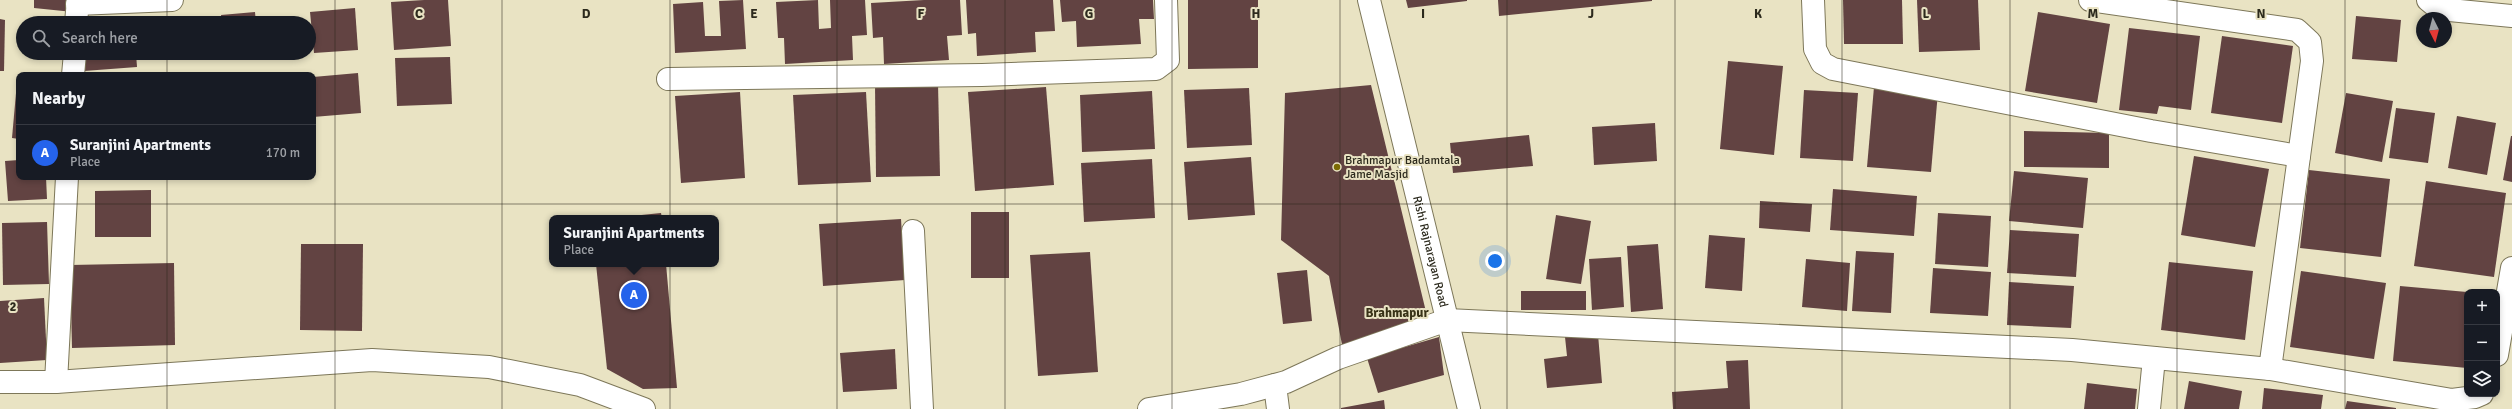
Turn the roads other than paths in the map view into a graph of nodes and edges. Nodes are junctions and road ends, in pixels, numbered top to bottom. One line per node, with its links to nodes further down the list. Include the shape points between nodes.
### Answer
1 (172, 0): 7 (street)
2 (1166, 0): 11 (street, via 1168,60 1156,69 982,75)
3 (1368, 0): 16 (street, Rishi Rajnarayan Road)
4 (1813, 0): 12 (street, via 1815,48 1822,63 1833,69)
5 (2090, 0): 12 (street, via 2297,30 2310,42 2312,61)
6 (2428, 0): 8 (street, via 2439,9)
7 (77, 9)
8 (2512, 16)
9 (74, 60): 10 (street)
10 (73, 72)
11 (668, 79)
12 (2299, 156): 19 (street)
13 (68, 180): 21 (street)
14 (913, 231): 26 (street)
15 (2512, 268): 17 (street)
16 (1447, 320): 18 (street, via 2072,350); 22 (street, via 1338,358); 29 (street, Rishi Rajnarayan Road)
17 (2500, 338)
18 (2154, 358): 19 (street); 30 (street)
19 (2270, 369): 23 (street, via 2452,400)
20 (0, 382): 21 (street)
21 (56, 382): 24 (street, via 372,360 489,367 580,385)
22 (1275, 385): 27 (street, via 1241,394); 28 (street)
23 (2475, 397)
24 (618, 404): 25 (street)
25 (644, 409)
26 (922, 409)
27 (1149, 409)
28 (1278, 409)
29 (1470, 409)
30 (2149, 409)

